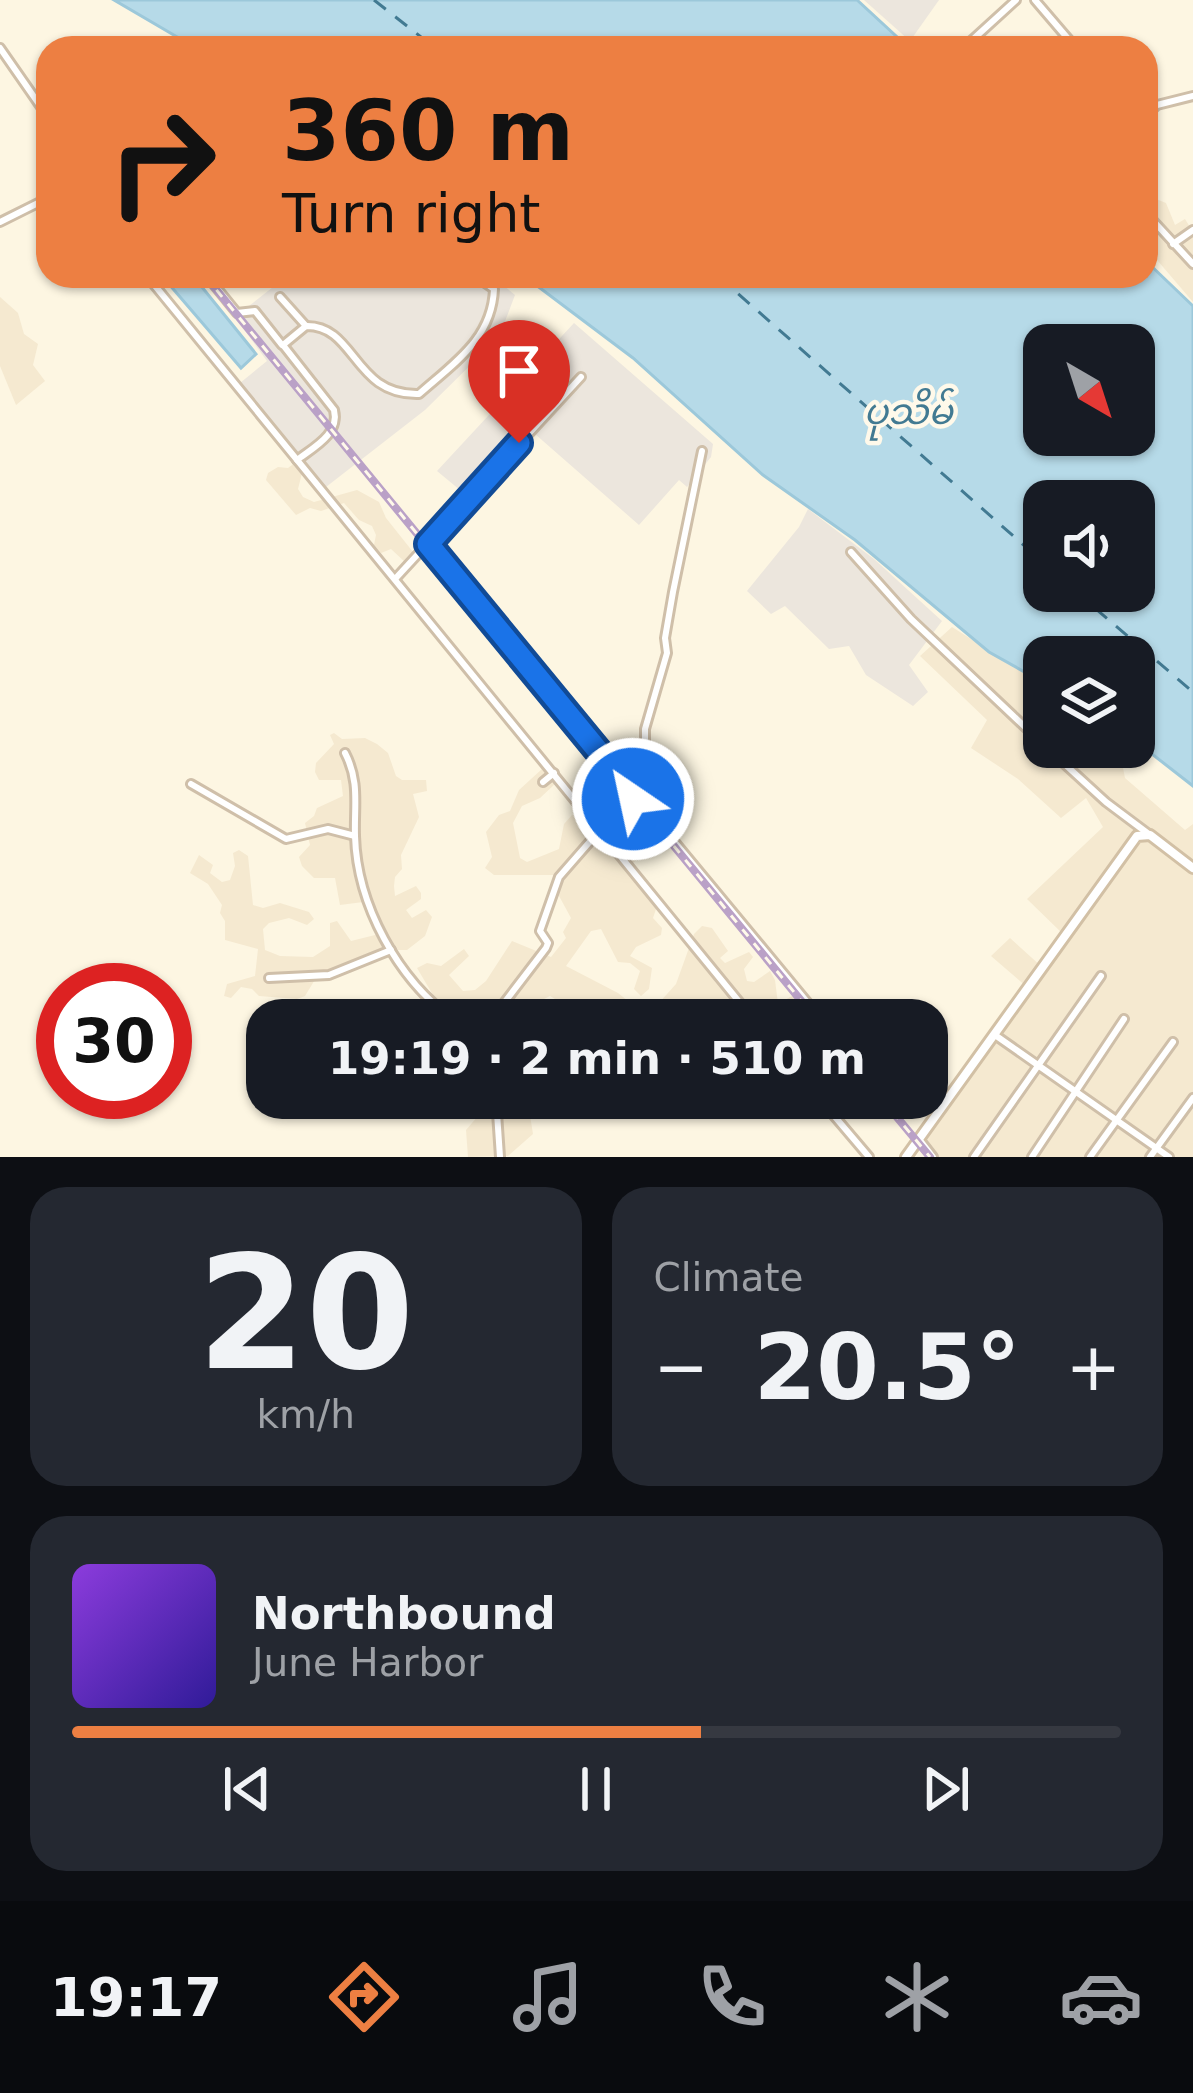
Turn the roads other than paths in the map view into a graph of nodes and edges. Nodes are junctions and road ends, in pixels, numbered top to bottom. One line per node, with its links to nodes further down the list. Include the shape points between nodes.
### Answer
1 (1016, 0): 3 (street)
2 (1035, 0): 4 (street)
3 (977, 36)
4 (1066, 36)
5 (0, 48): 7 (street)
6 (1193, 96): 8 (street)
7 (36, 100)
8 (1158, 105)
9 (36, 204): 10 (street)
10 (0, 222)
11 (1158, 227): 13 (street)
12 (1193, 230): 13 (street)
13 (1173, 244): 14 (street)
14 (1193, 264)
15 (157, 288): 23 (street)
16 (217, 288): 20 (street, via 237,313 255,311)
17 (493, 288): 19 (street, via 482,334 419,394 379,386 329,330)
18 (280, 297): 19 (street)
19 (306, 326): 20 (street)
20 (283, 346): 23 (street, via 337,419)
21 (581, 377): 24 (street)
22 (702, 451): 33 (street, via 646,729 646,782)
23 (297, 460): 26 (street)
24 (428, 544): 26 (street); 33 (street)
25 (851, 552): 27 (street)
26 (395, 579): 30 (street)
27 (1023, 725)
28 (345, 753): 36 (street, via 357,781)
29 (1069, 768): 35 (street)
30 (554, 773): 31 (street); 34 (street)
31 (543, 782)
32 (191, 784): 36 (street, via 286,839 328,829)
33 (636, 797): 34 (street); 44 (street)
34 (600, 830): 42 (street, via 559,878 540,931 546,948); 43 (street)
35 (1150, 835): 37 (street); 46 (street, via 1130,844)
36 (355, 836): 38 (street, via 370,910)
37 (1193, 868)
38 (391, 950): 40 (street, via 328,975); 41 (street)
39 (1101, 976): 48 (street)
40 (268, 978)
41 (430, 999)
42 (507, 999)
43 (737, 999)
44 (804, 999)
45 (1124, 1019): 49 (street)
46 (992, 1033): 48 (street); 54 (street)
47 (1173, 1042): 53 (street)
48 (1038, 1062): 49 (street); 60 (street)
49 (1077, 1090): 53 (street); 61 (street)
50 (1193, 1098): 55 (street)
51 (497, 1119): 56 (street)
52 (837, 1119): 57 (street)
53 (1116, 1120): 55 (street); 62 (street)
54 (919, 1139): 58 (street); 59 (street)
55 (1156, 1148): 63 (street); 64 (street)
56 (500, 1157)
57 (869, 1157)
58 (906, 1157)
59 (934, 1157)
60 (974, 1157)
61 (1032, 1157)
62 (1090, 1157)
63 (1150, 1157)
64 (1169, 1157)

